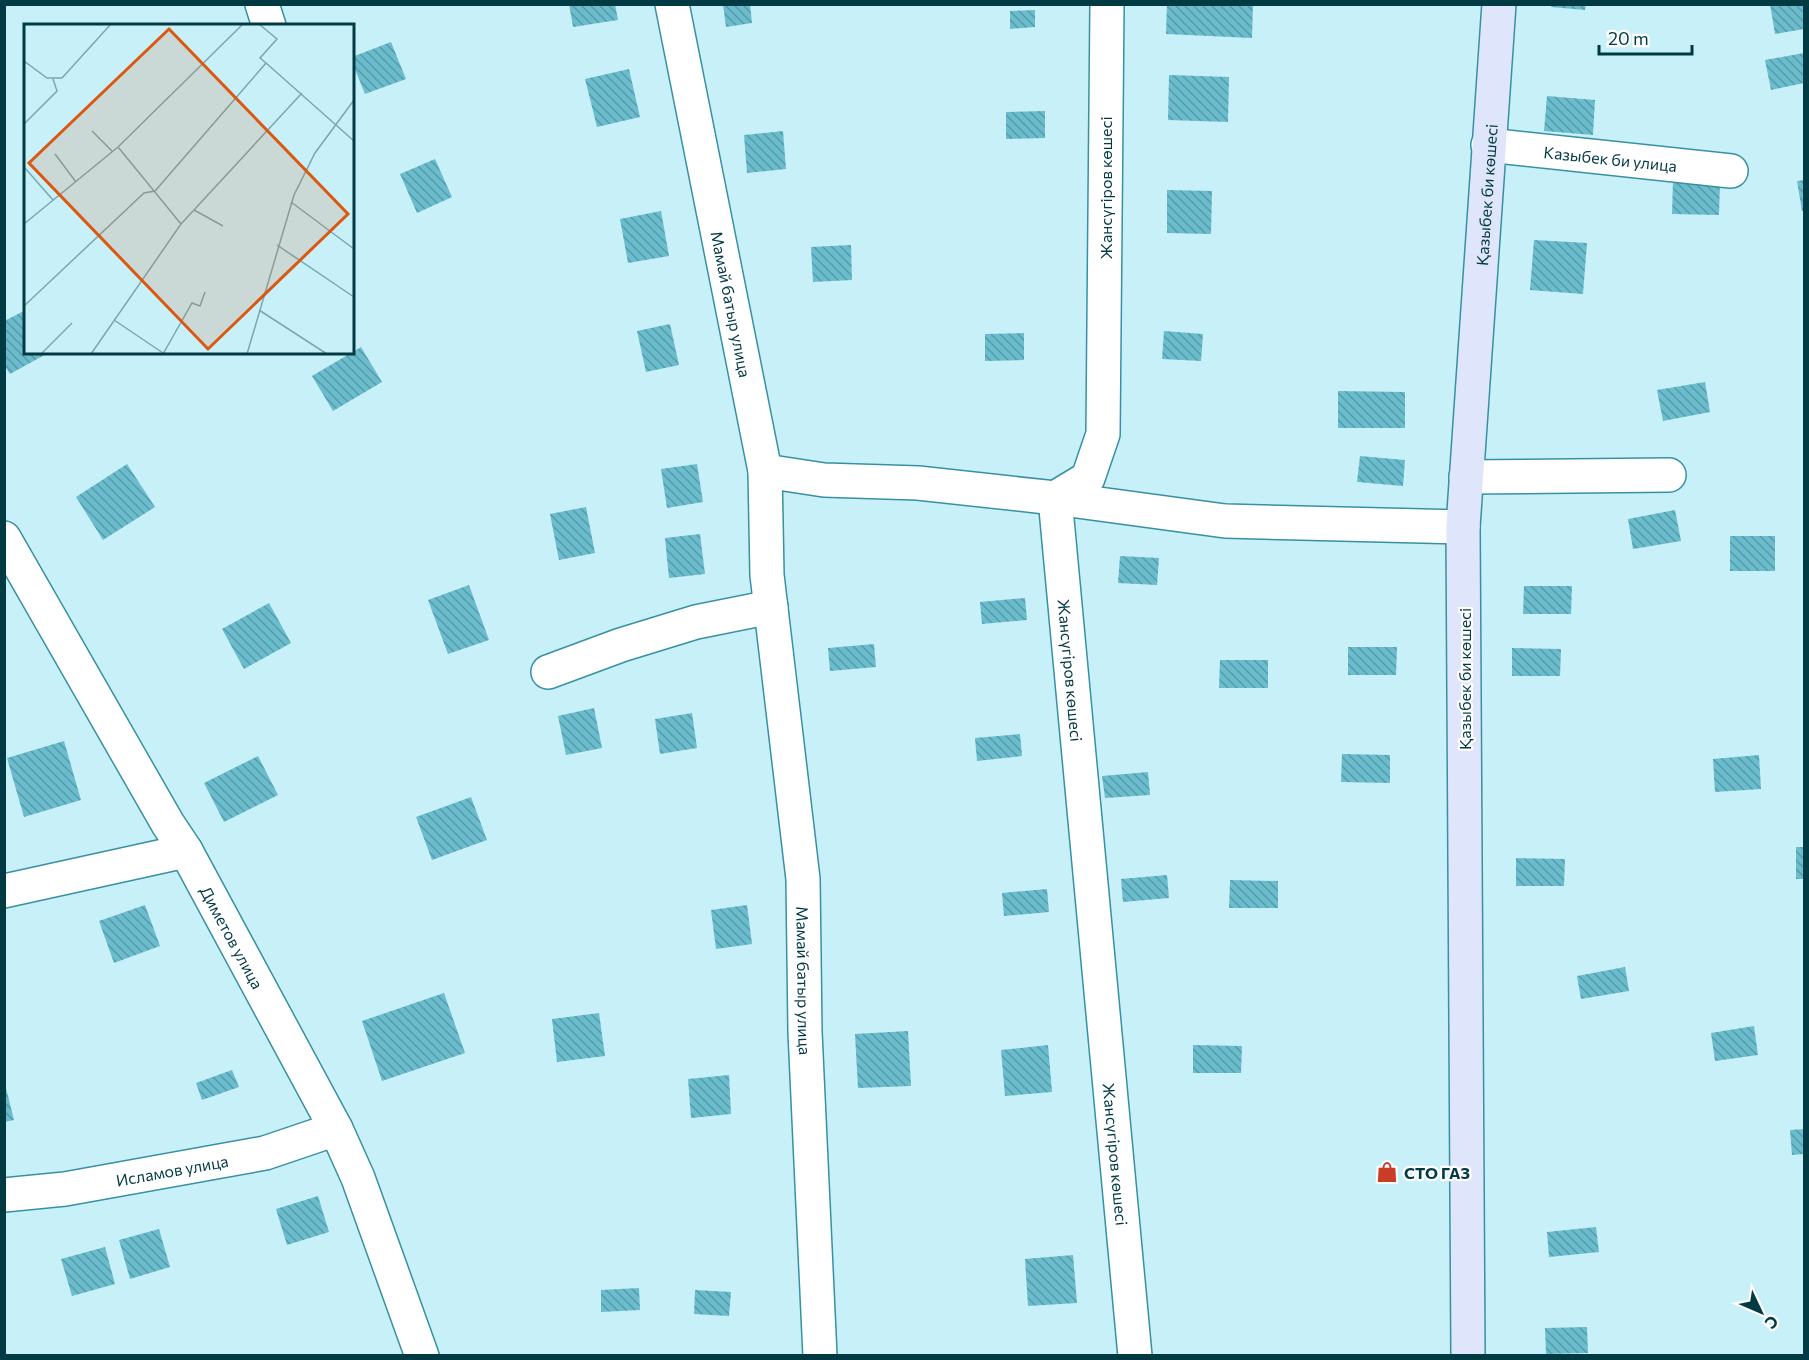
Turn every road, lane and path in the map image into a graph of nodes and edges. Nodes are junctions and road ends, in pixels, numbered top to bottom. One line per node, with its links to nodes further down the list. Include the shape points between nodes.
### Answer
1 (262, 4): 5 (street)
2 (672, 4): 8 (street, Мамай батыр улица)
3 (1107, 4): 11 (street, Жансүгіров көшесі, via 1103,434 1088,478)
4 (1499, 4): 6 (main road, Қазыбек би көшесі)
5 (268, 24)
6 (1488, 145): 7 (street, Казыбек би улица); 10 (main road, Қазыбек би көшесі)
7 (1731, 171)
8 (765, 471): 11 (street, via 824,480 918,483); 14 (street, Мамай батыр улица)
9 (1669, 475): 10 (street)
10 (1466, 477): 12 (main road, Қазыбек би көшесі)
11 (1055, 498): 12 (street, via 1225,521); 22 (street, Жансүгіров көшесі)
12 (1463, 527): 23 (main road, Қазыбек би көшесі)
13 (4, 538): 16 (street, Диметов улица)
14 (771, 607): 15 (street, via 696,622); 21 (street, Мамай батыр улица, via 803,879 805,1032)
15 (548, 672)
16 (186, 850): 17 (street); 18 (street, Диметов улица)
17 (4, 891)
18 (336, 1129): 19 (street, Исламов улица, via 265,1153 65,1189); 20 (street, Диметов улица, via 358,1178)
19 (4, 1195)
20 (422, 1356)
21 (820, 1356)
22 (1135, 1356)
23 (1468, 1356)

